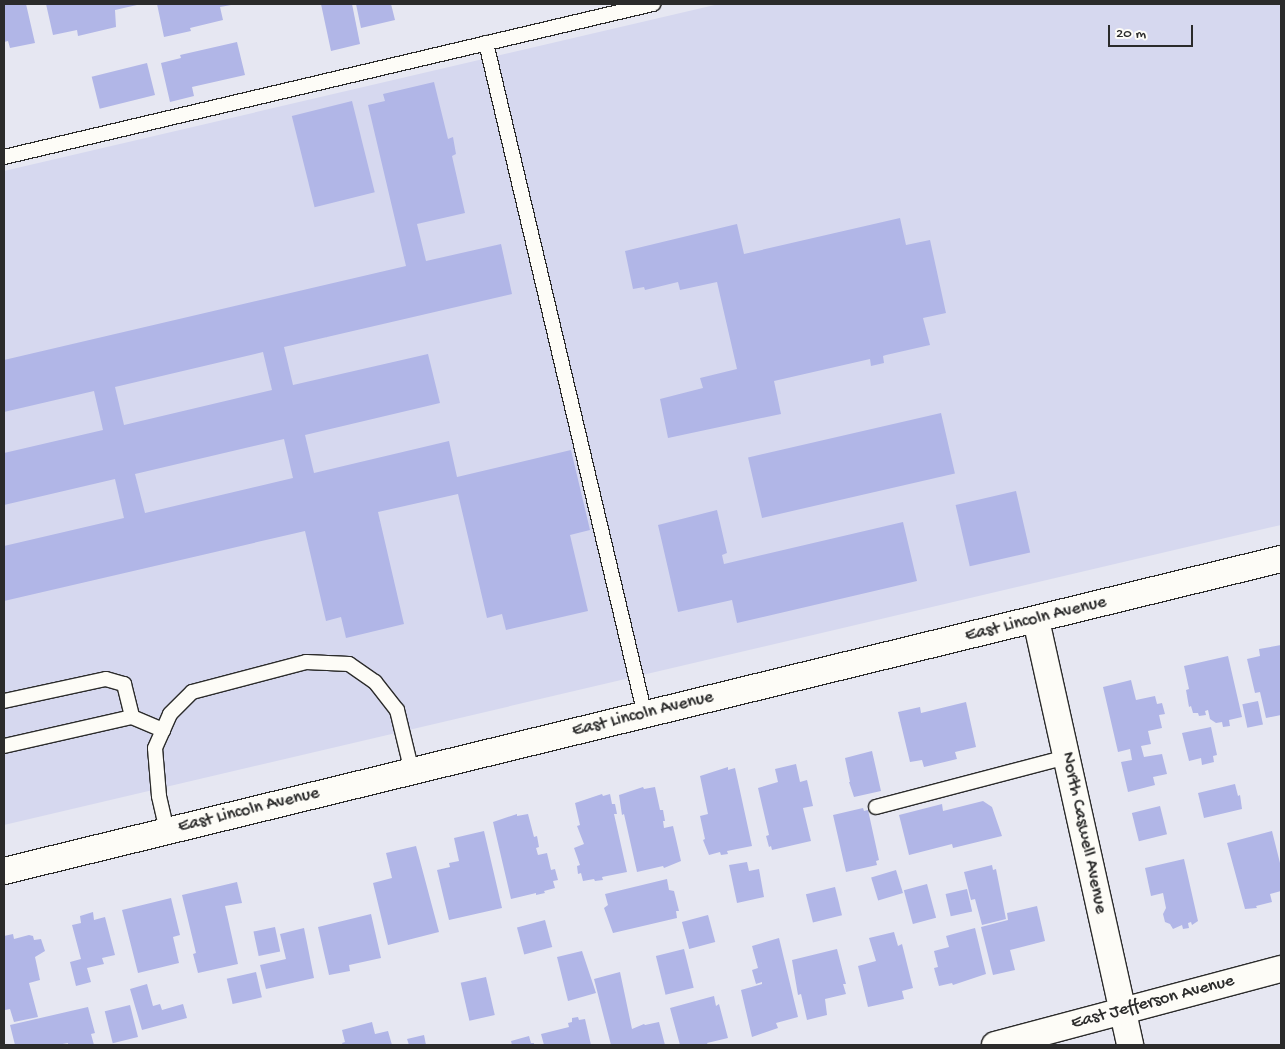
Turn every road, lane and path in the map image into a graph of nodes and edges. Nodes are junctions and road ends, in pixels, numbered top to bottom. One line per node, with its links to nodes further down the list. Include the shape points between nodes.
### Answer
1 (653, 4): 2 (lane)
2 (486, 43): 3 (lane); 7 (lane)
3 (4, 157)
4 (1281, 559): 5 (street, East Lincoln Avenue)
5 (1036, 620): 7 (street, East Lincoln Avenue); 11 (street, North Caswell Avenue)
6 (4, 701): 8 (lane, via 106,678 124,684)
7 (645, 715): 12 (street, East Lincoln Avenue)
8 (132, 717): 9 (lane); 10 (lane)
9 (163, 730): 12 (lane, via 170,714 192,692 306,662 349,664 374,682 397,710); 14 (lane, via 155,748 159,796)
10 (4, 746)
11 (1066, 757): 13 (lane); 17 (street, North Caswell Avenue)
12 (412, 772): 14 (street, East Lincoln Avenue)
13 (876, 807)
14 (167, 831): 15 (street, East Lincoln Avenue)
15 (4, 871)
16 (1281, 969): 17 (street, East Jefferson Avenue)
17 (1122, 1012): 18 (street, East Jefferson Avenue); 19 (street, North Caswell Avenue)
18 (996, 1045)
19 (1130, 1045)

